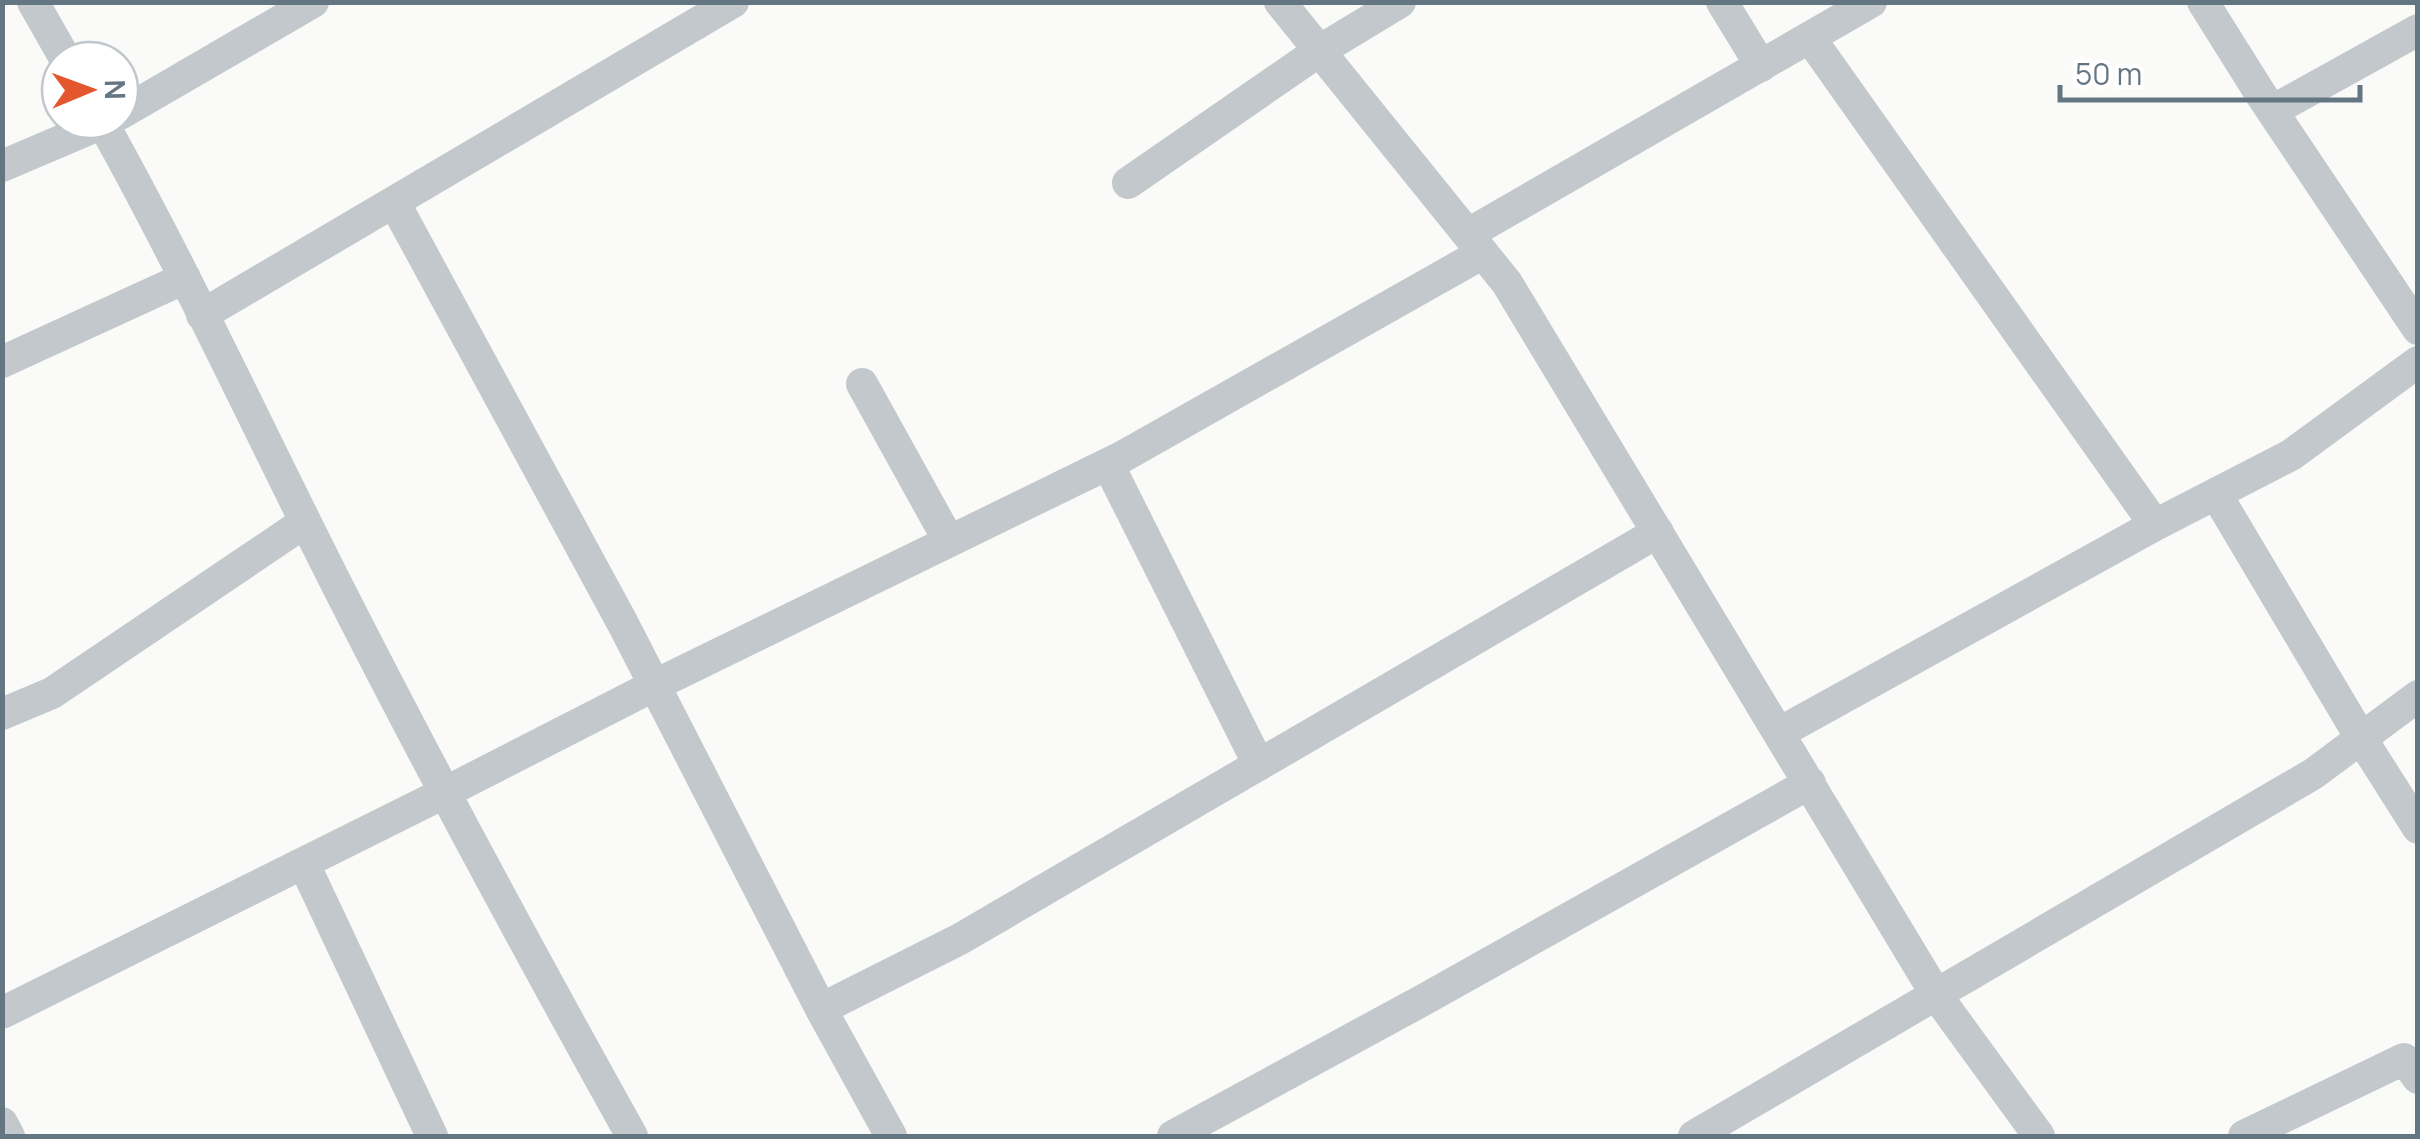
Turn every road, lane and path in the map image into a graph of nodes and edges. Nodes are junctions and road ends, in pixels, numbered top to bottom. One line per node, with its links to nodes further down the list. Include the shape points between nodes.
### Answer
1 (33, 2): 11 (street)
2 (313, 2): 14 (street)
3 (732, 2): 20 (street)
4 (1280, 2): 12 (street)
5 (1400, 2): 12 (street)
6 (1722, 2): 13 (street)
7 (1871, 2): 10 (street)
8 (2203, 2): 15 (street)
9 (2418, 30): 15 (street)
10 (1810, 38): 13 (street); 31 (street)
11 (55, 40)
12 (1319, 51): 19 (street); 21 (street)
13 (1761, 66): 21 (street)
14 (140, 102)
15 (2272, 111): 24 (street)
16 (62, 140): 18 (street)
17 (118, 140): 22 (street)
18 (2, 166)
19 (1128, 183)
20 (394, 202): 23 (street); 34 (street)
21 (1475, 244): 28 (street); 32 (street, via 1507,283)
22 (184, 278): 23 (street); 25 (street)
23 (202, 314): 30 (street)
24 (2418, 329)
25 (2, 362)
26 (2418, 362): 29 (street, via 2291,455)
27 (862, 384): 33 (street)
28 (1108, 464): 33 (street); 39 (street)
29 (2216, 494): 31 (street); 38 (street)
30 (306, 522): 36 (street, via 52,693); 41 (street)
31 (2155, 525): 37 (street)
32 (1658, 532): 37 (street); 39 (street)
33 (949, 541): 34 (street)
34 (654, 684): 41 (street); 45 (street)
35 (2418, 696): 38 (street)
36 (2, 714)
37 (1780, 733): 40 (street)
38 (2360, 738): 42 (street); 44 (street, via 2313,774)
39 (1260, 765): 45 (street, via 960,939)
40 (1810, 783): 44 (street); 53 (street)
41 (446, 792): 43 (street); 51 (street)
42 (2418, 828)
43 (304, 864): 46 (street); 50 (street)
44 (1936, 996): 54 (street); 55 (street)
45 (821, 1009): 52 (street)
46 (2, 1013)
47 (2413, 1062): 56 (street)
48 (2, 1123): 49 (street)
49 (9, 1136)
50 (432, 1136)
51 (632, 1136)
52 (891, 1136)
53 (1173, 1136)
54 (1694, 1136)
55 (2039, 1136)
56 (2244, 1136)

